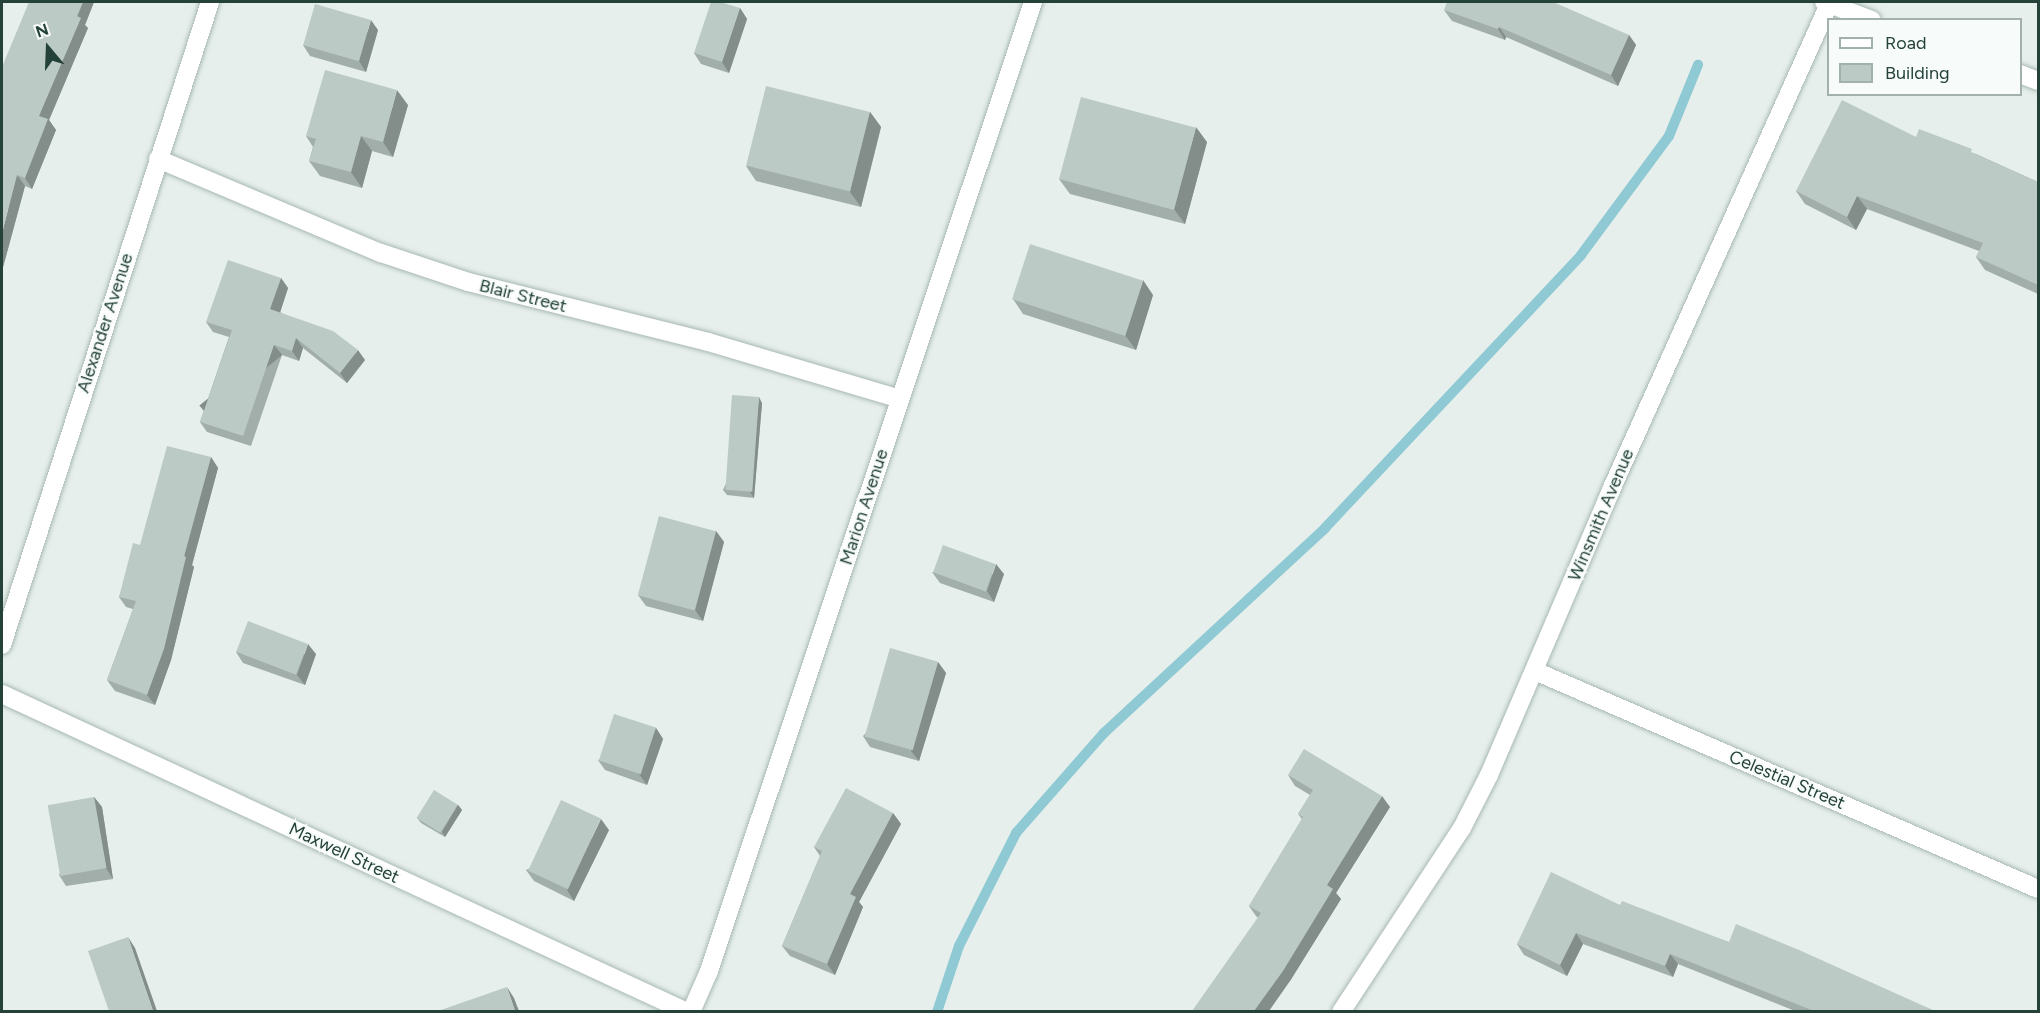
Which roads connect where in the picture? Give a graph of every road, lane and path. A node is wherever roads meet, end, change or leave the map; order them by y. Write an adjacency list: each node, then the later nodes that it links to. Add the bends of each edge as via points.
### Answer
1 (210, 2): 7 (street, Alexander Avenue)
2 (1033, 2): 8 (street, Marion Avenue)
3 (1827, 2): 4 (street); 10 (street, Winsmith Avenue)
4 (1867, 18)
5 (2022, 75): 6 (street)
6 (2038, 81)
7 (158, 159): 8 (street, Blair Street, via 381,253 468,282 708,342); 9 (street, Alexander Avenue)
8 (900, 399): 13 (street, Marion Avenue, via 709,971)
9 (2, 645)
10 (1535, 671): 12 (street, Celestial Street); 14 (street, Winsmith Avenue, via 1462,828)
11 (2, 694): 13 (street, Maxwell Street)
12 (2038, 889)
13 (689, 1011)
14 (1341, 1011)

